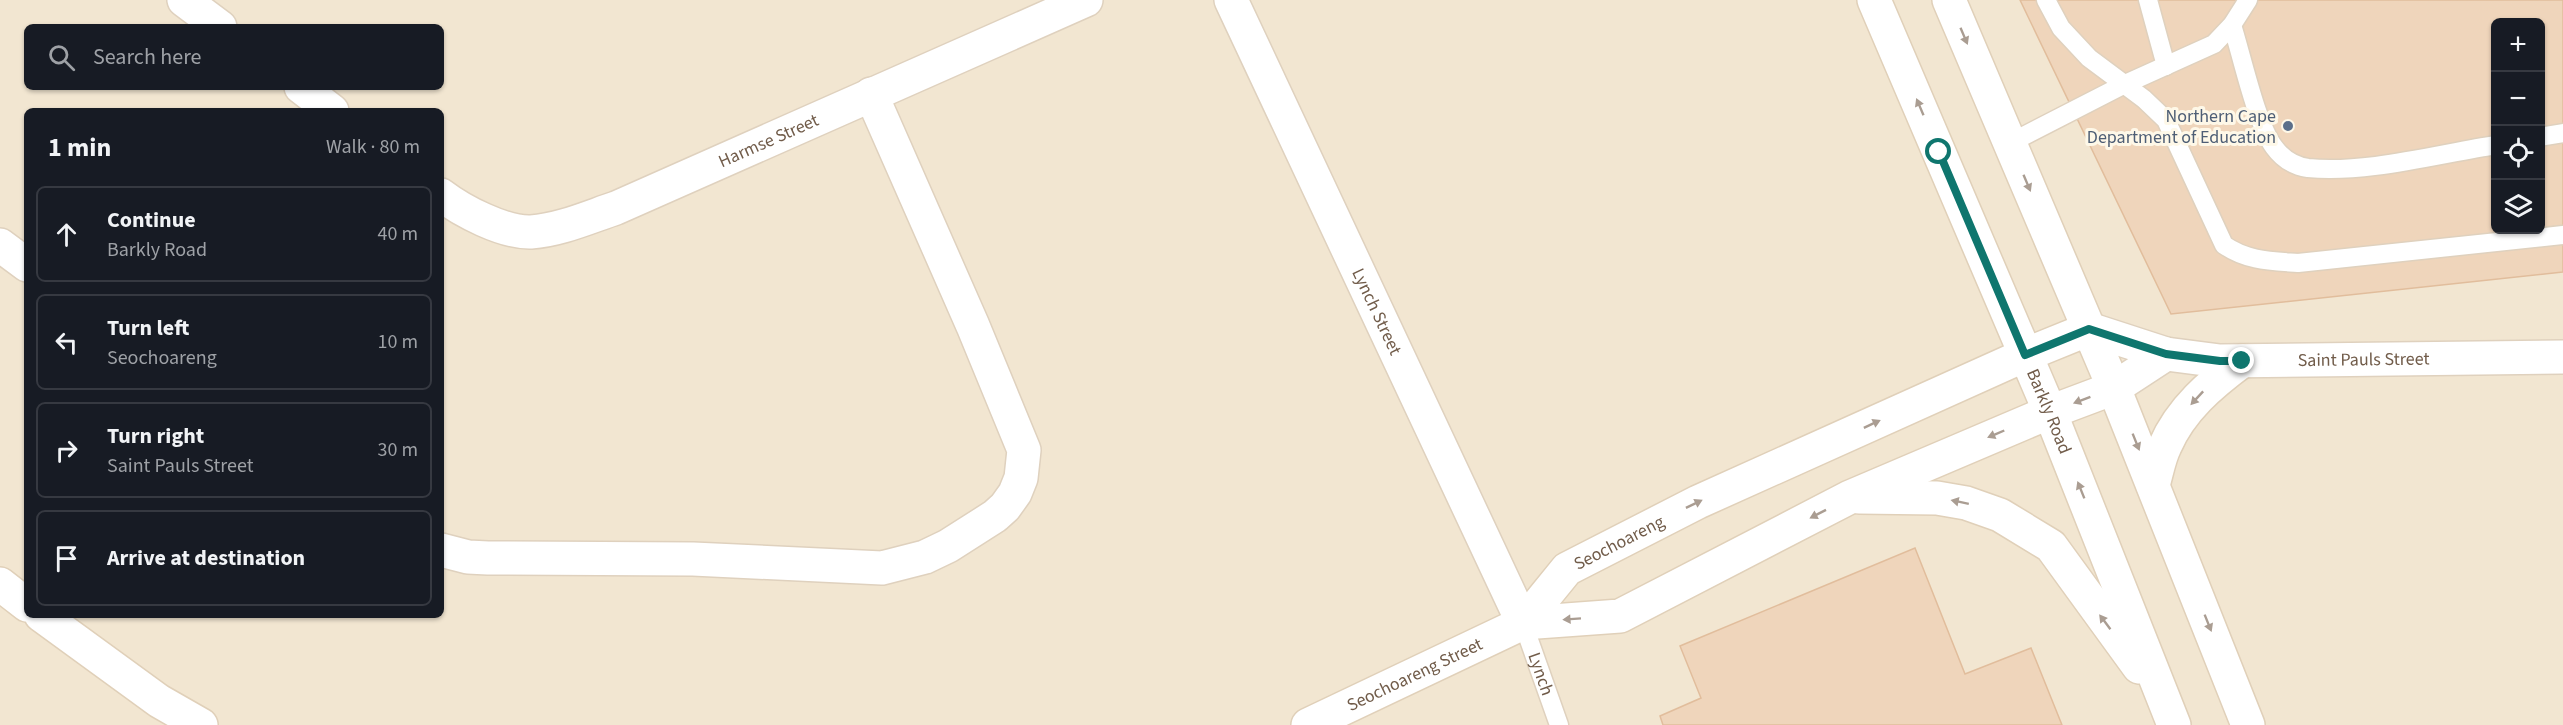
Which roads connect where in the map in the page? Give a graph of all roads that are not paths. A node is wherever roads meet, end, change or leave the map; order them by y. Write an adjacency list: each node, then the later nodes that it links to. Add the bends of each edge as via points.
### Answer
1 (184, 0): 9 (street)
2 (1086, 0): 14 (street, Harmse Street)
3 (1231, 0): 37 (street, Lynch Street)
4 (1874, 0): 26 (street, Barkly Road, one-way to 4)
5 (1948, 0): 18 (street, one-way to 18)
6 (2046, 0): 12 (lane, via 2061,28 2089,58)
7 (2148, 0): 11 (lane)
8 (2248, 0): 10 (lane)
9 (216, 24)
10 (2232, 25): 11 (lane, via 2214,44); 19 (lane, via 2264,129 2289,162 2307,168 2365,167)
11 (2166, 66): 12 (lane)
12 (2123, 85): 18 (lane); 21 (lane, via 2166,120 2224,245 2236,254 2260,261 2298,263)
13 (305, 90): 15 (street)
14 (871, 94): 20 (street, Harmse Street, via 616,208 560,227 529,232 494,224); 33 (street, via 1023,450 1021,478 1005,507 948,546 882,568 693,559 488,558)
15 (328, 108)
16 (2563, 134): 17 (lane)
17 (2545, 136)
18 (2010, 143): 24 (street, one-way to 24)
19 (2491, 146)
20 (444, 197)
21 (2563, 235)
22 (0, 245): 23 (street)
23 (24, 263)
24 (2089, 329): 25 (street, Saint Pauls Street); 26 (street, Seochoareng); 29 (street)
25 (2166, 354): 28 (street, Saint Pauls Street); 29 (street)
26 (2025, 355): 30 (street, Barkly Road); 37 (street, Seochoareng, one-way to 26, via 1567,569 1698,502)
27 (2563, 357): 28 (street, Saint Pauls Street)
28 (2242, 361): 31 (street, one-way to 31, via 2209,386 2185,412 2165,446)
29 (2114, 388): 30 (street, one-way to 30); 31 (street, one-way to 31)
30 (2050, 412): 32 (street, one-way to 32); 38 (street, Barkly Road, one-way to 30)
31 (2153, 485): 39 (street, one-way to 39)
32 (1850, 497): 37 (street, one-way to 37, via 1620,616); 38 (street, one-way to 32, via 2051,546 2000,515 1966,503 1936,498)
33 (444, 551)
34 (0, 584): 35 (street)
35 (24, 603)
36 (45, 618): 40 (street, via 159,700)
37 (1523, 623): 41 (street, Seochoareng Street); 42 (lane, Lynch)
38 (2170, 714)
39 (2242, 723)
40 (201, 725)
41 (1308, 725)
42 (1559, 725)

